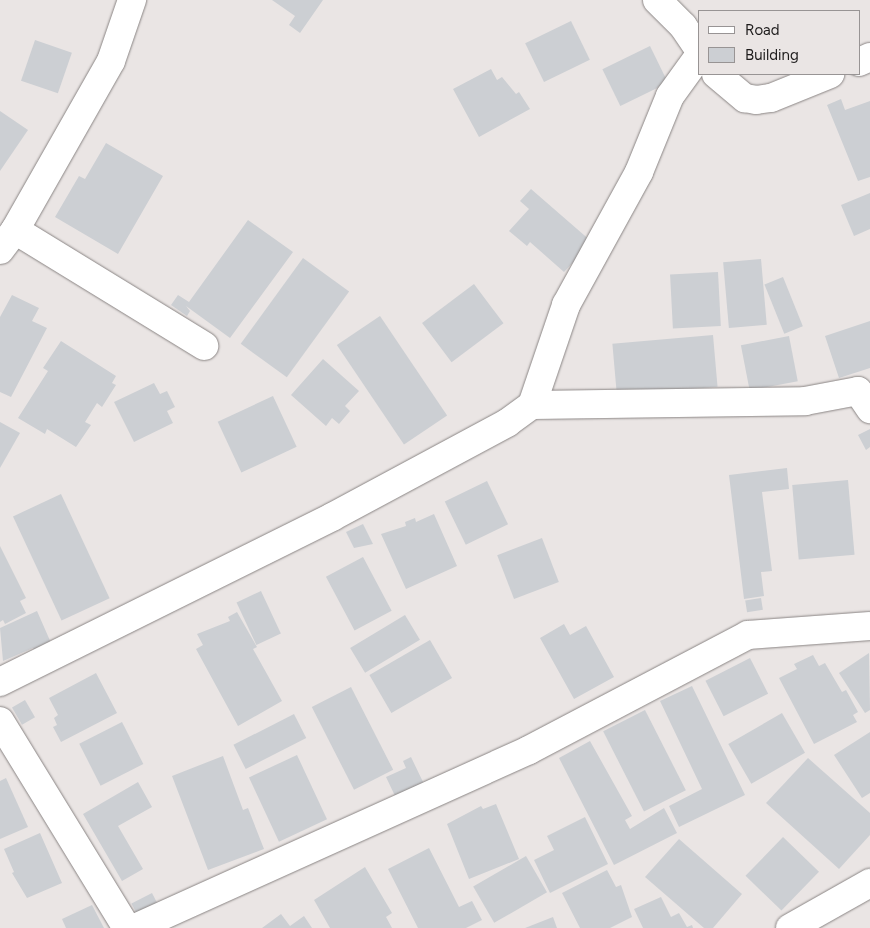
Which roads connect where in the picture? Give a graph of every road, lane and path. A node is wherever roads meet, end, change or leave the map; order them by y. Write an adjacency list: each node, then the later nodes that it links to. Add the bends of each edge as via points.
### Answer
1 (132, 0): 7 (street, via 111,61)
2 (657, 0): 3 (street, via 683,26)
3 (698, 48)
4 (698, 57): 9 (street, via 670,96 639,172 566,305)
5 (717, 75): 6 (street, via 745,98 756,100 771,98)
6 (828, 75)
7 (8, 240): 8 (street)
8 (204, 346)
9 (532, 405): 10 (street, via 805,401 858,391); 12 (street, via 507,423 332,517)
10 (870, 409)
11 (870, 626): 16 (street, via 748,635 529,750)
12 (0, 682)
13 (0, 721): 15 (street)
14 (870, 883): 17 (street)
15 (127, 928)
16 (135, 928)
17 (790, 928)

